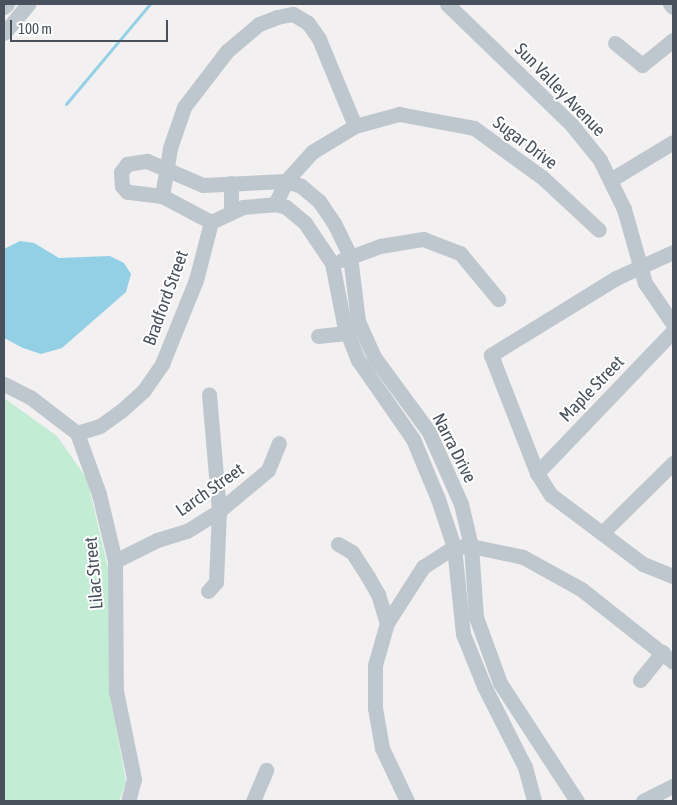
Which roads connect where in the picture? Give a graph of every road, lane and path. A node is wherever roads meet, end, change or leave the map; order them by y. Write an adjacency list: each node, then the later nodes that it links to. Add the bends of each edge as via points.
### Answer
1 (7, 4): 5 (street)
2 (28, 4): 7 (street)
3 (670, 4): 6 (street)
4 (451, 5): 13 (street, Sun Valley Avenue, via 570,124)
5 (4, 7)
6 (673, 8)
7 (4, 33)
8 (673, 40): 9 (street, via 642,65)
9 (615, 42)
10 (355, 126): 12 (street, via 312,28 293,14 278,17 260,24 227,51 201,82 184,107); 14 (street, Sugar Drive, via 312,152); 22 (street, Sugar Drive, via 399,114 474,128 542,178)
11 (673, 142): 13 (street)
12 (166, 167): 16 (street, via 183,179); 17 (street); 17 (street, via 134,161 127,164 120,178 127,192)
13 (612, 179): 26 (street, Sun Valley Avenue)
14 (286, 181): 15 (street, Narra Drive); 18 (street, Sugar Drive); 24 (street, Narra Drive, via 301,186 319,201)
15 (231, 183): 16 (street, Narra Drive); 20 (street)
16 (203, 185): 19 (street)
17 (162, 196): 19 (street)
18 (275, 204): 20 (street); 25 (street, Narra Drive, via 286,207 305,223)
19 (196, 211): 21 (street)
20 (231, 211): 21 (street)
21 (212, 222): 34 (street, Bradford Street, via 196,280 162,364 144,390 121,411 100,426)
22 (599, 230)
23 (673, 252): 26 (street)
24 (350, 256): 25 (street); 27 (street, via 402,240 423,239 444,244 473,266); 41 (street, Narra Drive, via 358,321 374,357 429,432 461,504)
25 (332, 263): 30 (street, Narra Drive)
26 (640, 269): 28 (street, Sun Valley Avenue, via 655,300); 37 (street, via 616,278 492,354)
27 (498, 299)
28 (673, 324)
29 (673, 331): 37 (street, Maple Street)
30 (348, 333): 31 (street); 42 (street, Narra Drive, via 358,360 413,439)
31 (318, 336)
32 (4, 384): 34 (street, via 30,396)
33 (209, 394): 38 (street)
34 (77, 433): 43 (street, Lilac Street, via 99,494)
35 (279, 443): 38 (street, Larch Street, via 268,470)
36 (673, 463): 39 (street)
37 (537, 473): 39 (street, via 551,495)
38 (219, 512): 43 (street, Larch Street, via 188,531 157,540); 45 (street, via 216,582)
39 (602, 533): 44 (street, via 643,564)
40 (338, 544): 46 (street, via 352,552 368,576 378,594)
41 (471, 546): 42 (street); 47 (street, via 523,557 581,589); 55 (street, Narra Drive, via 476,618 500,683)
42 (454, 547): 46 (street, via 423,567); 54 (street, Narra Drive, via 463,634 484,686 525,767)
43 (115, 560): 51 (street, Lilac Street, via 116,691 134,779)
44 (673, 576)
45 (208, 591)
46 (387, 623): 53 (street, via 375,665 375,708 382,748)
47 (668, 657): 48 (street)
48 (640, 680)
49 (266, 770): 52 (street)
50 (673, 786): 56 (street)
51 (128, 801)
52 (253, 801)
53 (407, 801)
54 (534, 801)
55 (577, 801)
56 (643, 801)

